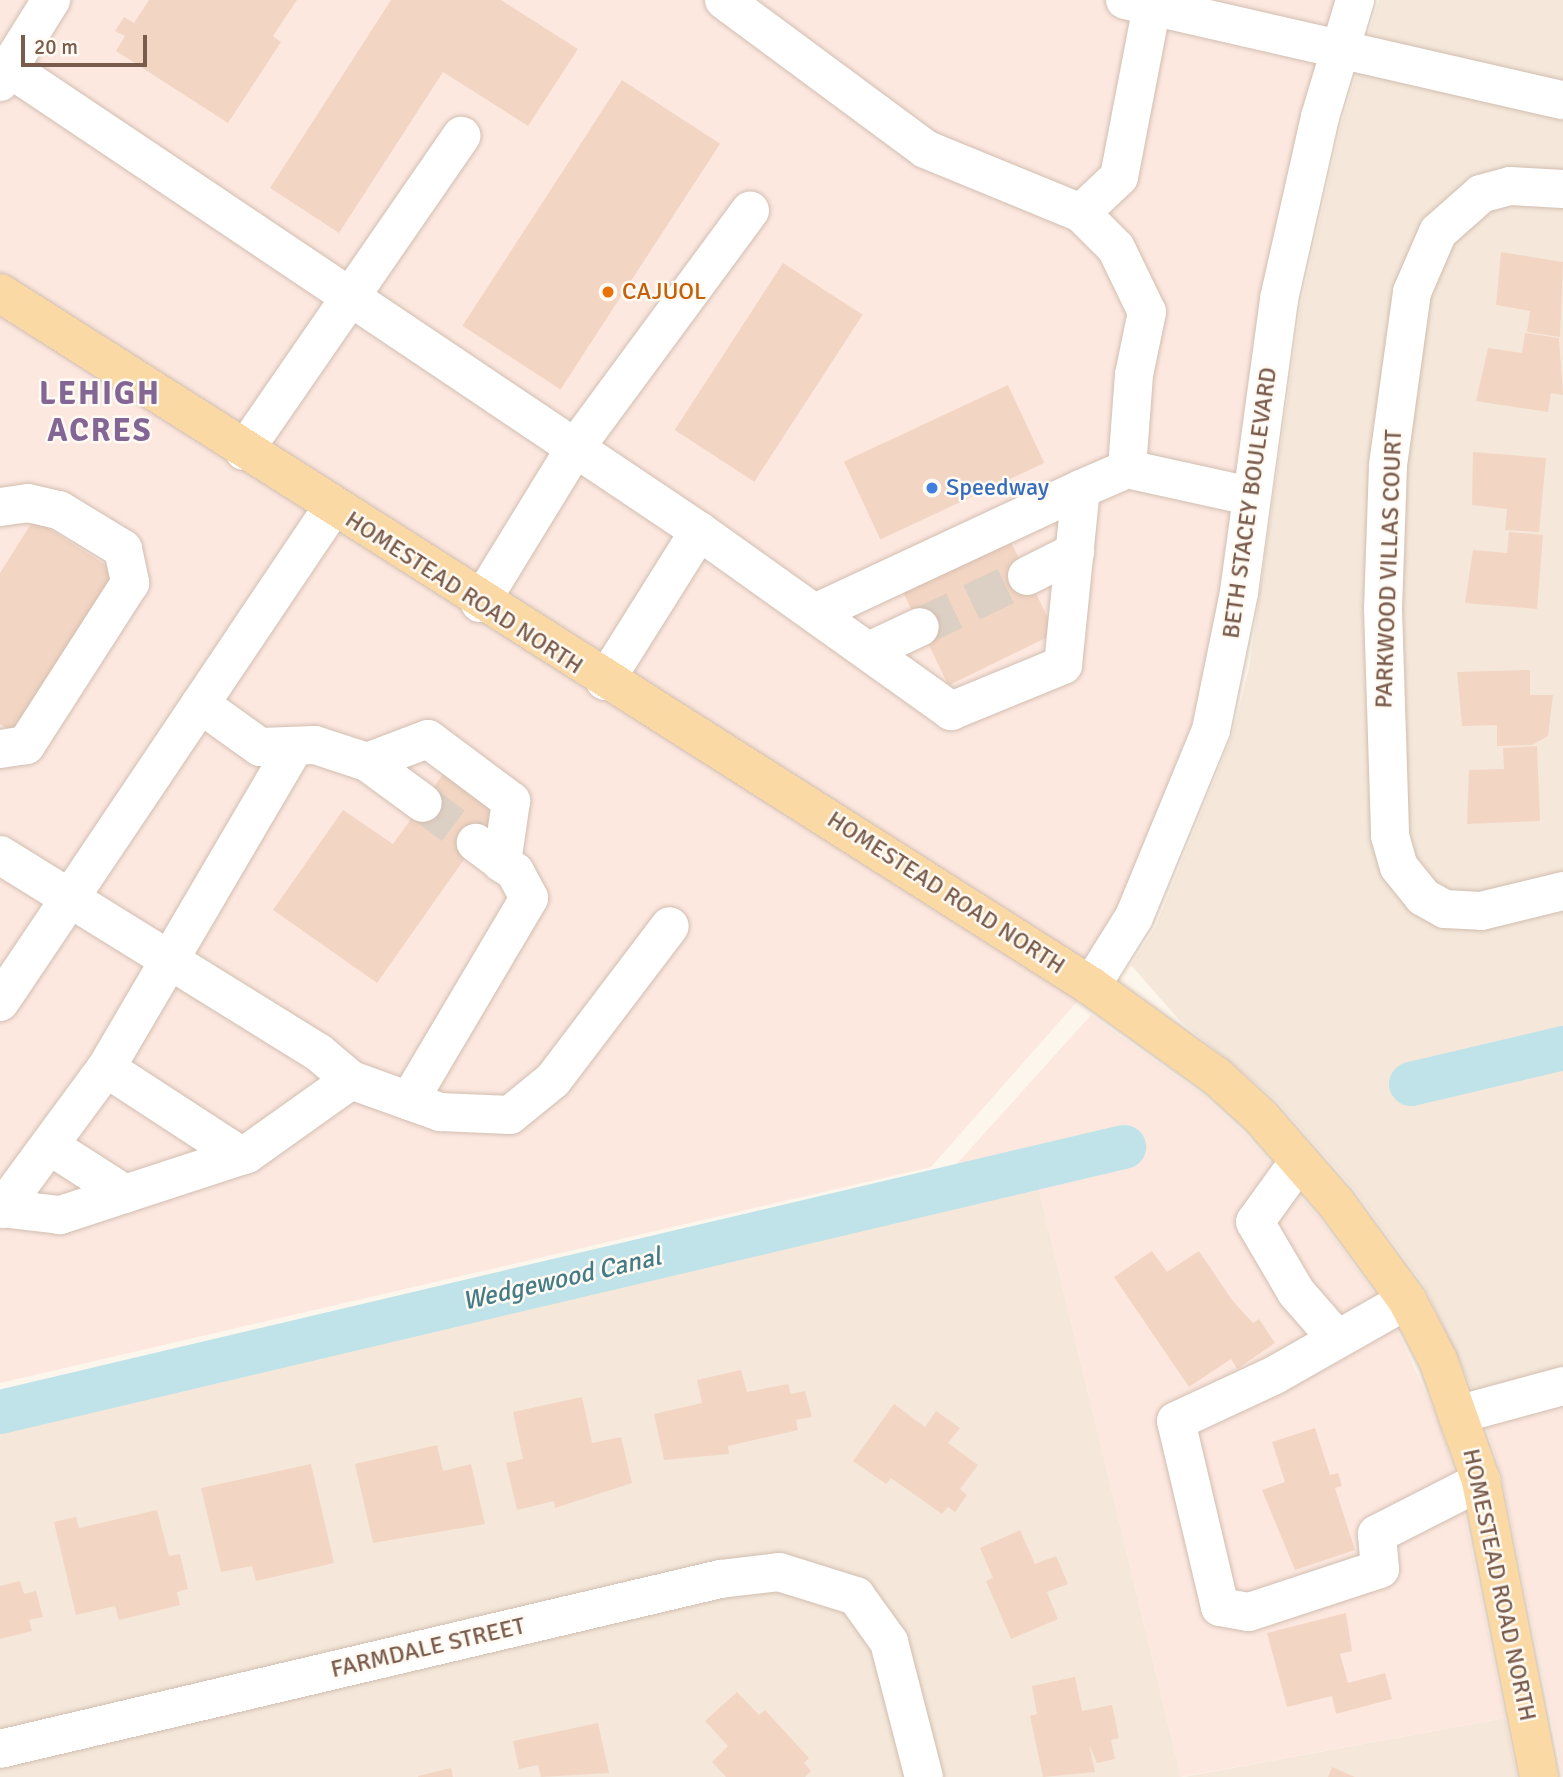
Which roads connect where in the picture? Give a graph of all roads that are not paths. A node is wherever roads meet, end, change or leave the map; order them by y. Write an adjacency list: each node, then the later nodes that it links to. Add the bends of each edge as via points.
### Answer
1 (51, 0): 6 (street)
2 (724, 0): 11 (street, via 925,149)
3 (1355, 0): 5 (street, BETH STACEY BOULEVARD)
4 (1143, 2): 5 (street); 11 (street, via 1119,177)
5 (1342, 51): 7 (street); 18 (street, BETH STACEY BOULEVARD, via 1320,117 1279,299)
6 (6, 63): 13 (street)
7 (1563, 100)
8 (461, 136): 13 (street)
9 (1563, 189): 35 (street, PARKWOOD VILLAS COURT, via 1510,186 1481,194 1438,232 1412,292 1388,466 1383,609 1388,808 1399,867 1423,897 1445,909 1481,911)
10 (750, 211): 14 (street)
11 (1081, 213): 16 (street, via 1116,247 1147,312 1133,375)
12 (0, 293): 15 (main road, HOMESTEAD ROAD NORTH)
13 (350, 297): 14 (street); 15 (street)
14 (575, 448): 21 (street); 24 (street)
15 (244, 452): 20 (main road, HOMESTEAD ROAD NORTH)
16 (1127, 468): 17 (street); 18 (street)
17 (1081, 489): 22 (street); 25 (street)
18 (1250, 496): 39 (street, BETH STACEY BOULEVARD, via 1227,661 1211,730 1134,917)
19 (0, 507): 31 (street, via 28,503 59,510 122,549 130,583 26,745)
20 (332, 508): 24 (main road, HOMESTEAD ROAD NORTH); 29 (street)
21 (699, 531): 25 (street); 28 (street)
22 (1074, 552): 23 (street); 27 (street, via 1063,665 951,712)
23 (1027, 576)
24 (480, 603): 28 (main road, HOMESTEAD ROAD NORTH)
25 (815, 613): 27 (street)
26 (920, 627): 27 (street)
27 (869, 651)
28 (605, 681): 39 (main road, HOMESTEAD ROAD NORTH)
29 (200, 704): 30 (street, via 260,747); 36 (street)
30 (294, 747): 32 (street, via 315,745); 38 (street)
31 (0, 749)
32 (367, 762): 33 (street); 43 (street, via 428,739 510,801 489,853 529,898)
33 (423, 803)
34 (0, 855): 36 (street)
35 (1563, 891)
36 (68, 901): 38 (street); 40 (street)
37 (670, 926): 43 (street, via 553,1080 510,1115 440,1112)
38 (169, 960): 41 (street); 42 (street, via 318,1052)
39 (1091, 986): 46 (main road, HOMESTEAD ROAD NORTH, via 1216,1076)
40 (0, 1002)
41 (106, 1068): 44 (street); 45 (street)
42 (351, 1080): 43 (street); 45 (street)
43 (409, 1101)
44 (50, 1146): 47 (street); 48 (street)
45 (241, 1156): 47 (street)
46 (1299, 1160): 49 (main road, HOMESTEAD ROAD NORTH); 50 (street, via 1255,1222 1296,1292)
47 (125, 1194): 48 (street, via 60,1215)
48 (1, 1209)
49 (1408, 1300): 50 (street); 52 (main road, HOMESTEAD ROAD NORTH)
50 (1337, 1339): 53 (street, via 1176,1421 1220,1607 1250,1612 1380,1569 1377,1534)
51 (1563, 1386): 52 (street)
52 (1460, 1414): 53 (main road, HOMESTEAD ROAD NORTH)
53 (1480, 1481): 56 (main road, HOMESTEAD ROAD NORTH)
54 (0, 1749): 55 (street, FARMDALE STREET, via 720,1579 779,1572 856,1596 889,1642)
55 (924, 1777)
56 (1539, 1777)

